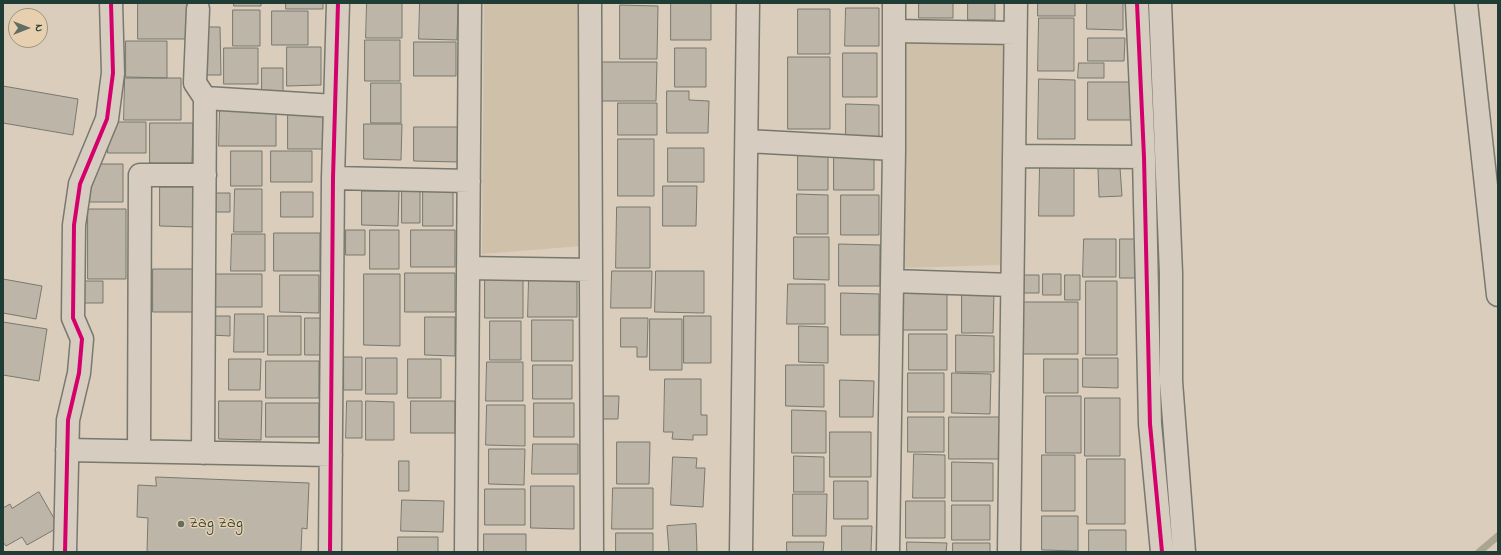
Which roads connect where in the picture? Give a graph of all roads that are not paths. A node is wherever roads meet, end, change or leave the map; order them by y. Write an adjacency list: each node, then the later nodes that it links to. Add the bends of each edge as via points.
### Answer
1 (111, 3): 28 (street, via 113,73 108,119 80,184 74,225 74,318 82,339 79,373 68,420)
2 (338, 3): 15 (street)
3 (470, 3): 22 (street)
4 (590, 3): 24 (street)
5 (748, 3): 16 (street)
6 (894, 3): 12 (street)
7 (1016, 3): 13 (street)
8 (1137, 3): 19 (street)
9 (1160, 3): 40 (street, via 1171,273 1171,381)
10 (1466, 3): 27 (street)
11 (198, 8): 14 (street, via 195,83)
12 (894, 31): 13 (street); 17 (street)
13 (1015, 33): 18 (street)
14 (205, 98): 15 (street); 20 (street)
15 (335, 106): 21 (street)
16 (747, 141): 17 (street); 36 (street)
17 (894, 149): 25 (street)
18 (1014, 156): 19 (street); 26 (street)
19 (1144, 157): 39 (street, via 1150,424)
20 (205, 175): 29 (street, via 140,175); 30 (street)
21 (333, 178): 22 (street); 31 (street)
22 (469, 181): 23 (street)
23 (468, 268): 24 (street); 34 (street)
24 (591, 270): 35 (street)
25 (892, 282): 26 (street); 37 (street)
26 (1012, 286): 38 (street)
27 (1498, 295)
28 (67, 450): 29 (street); 32 (street)
29 (139, 451): 30 (street)
30 (203, 453): 31 (street)
31 (331, 455): 33 (street)
32 (65, 552)
33 (330, 552)
34 (466, 552)
35 (592, 552)
36 (741, 552)
37 (888, 552)
38 (1009, 552)
39 (1162, 552)
40 (1184, 552)

